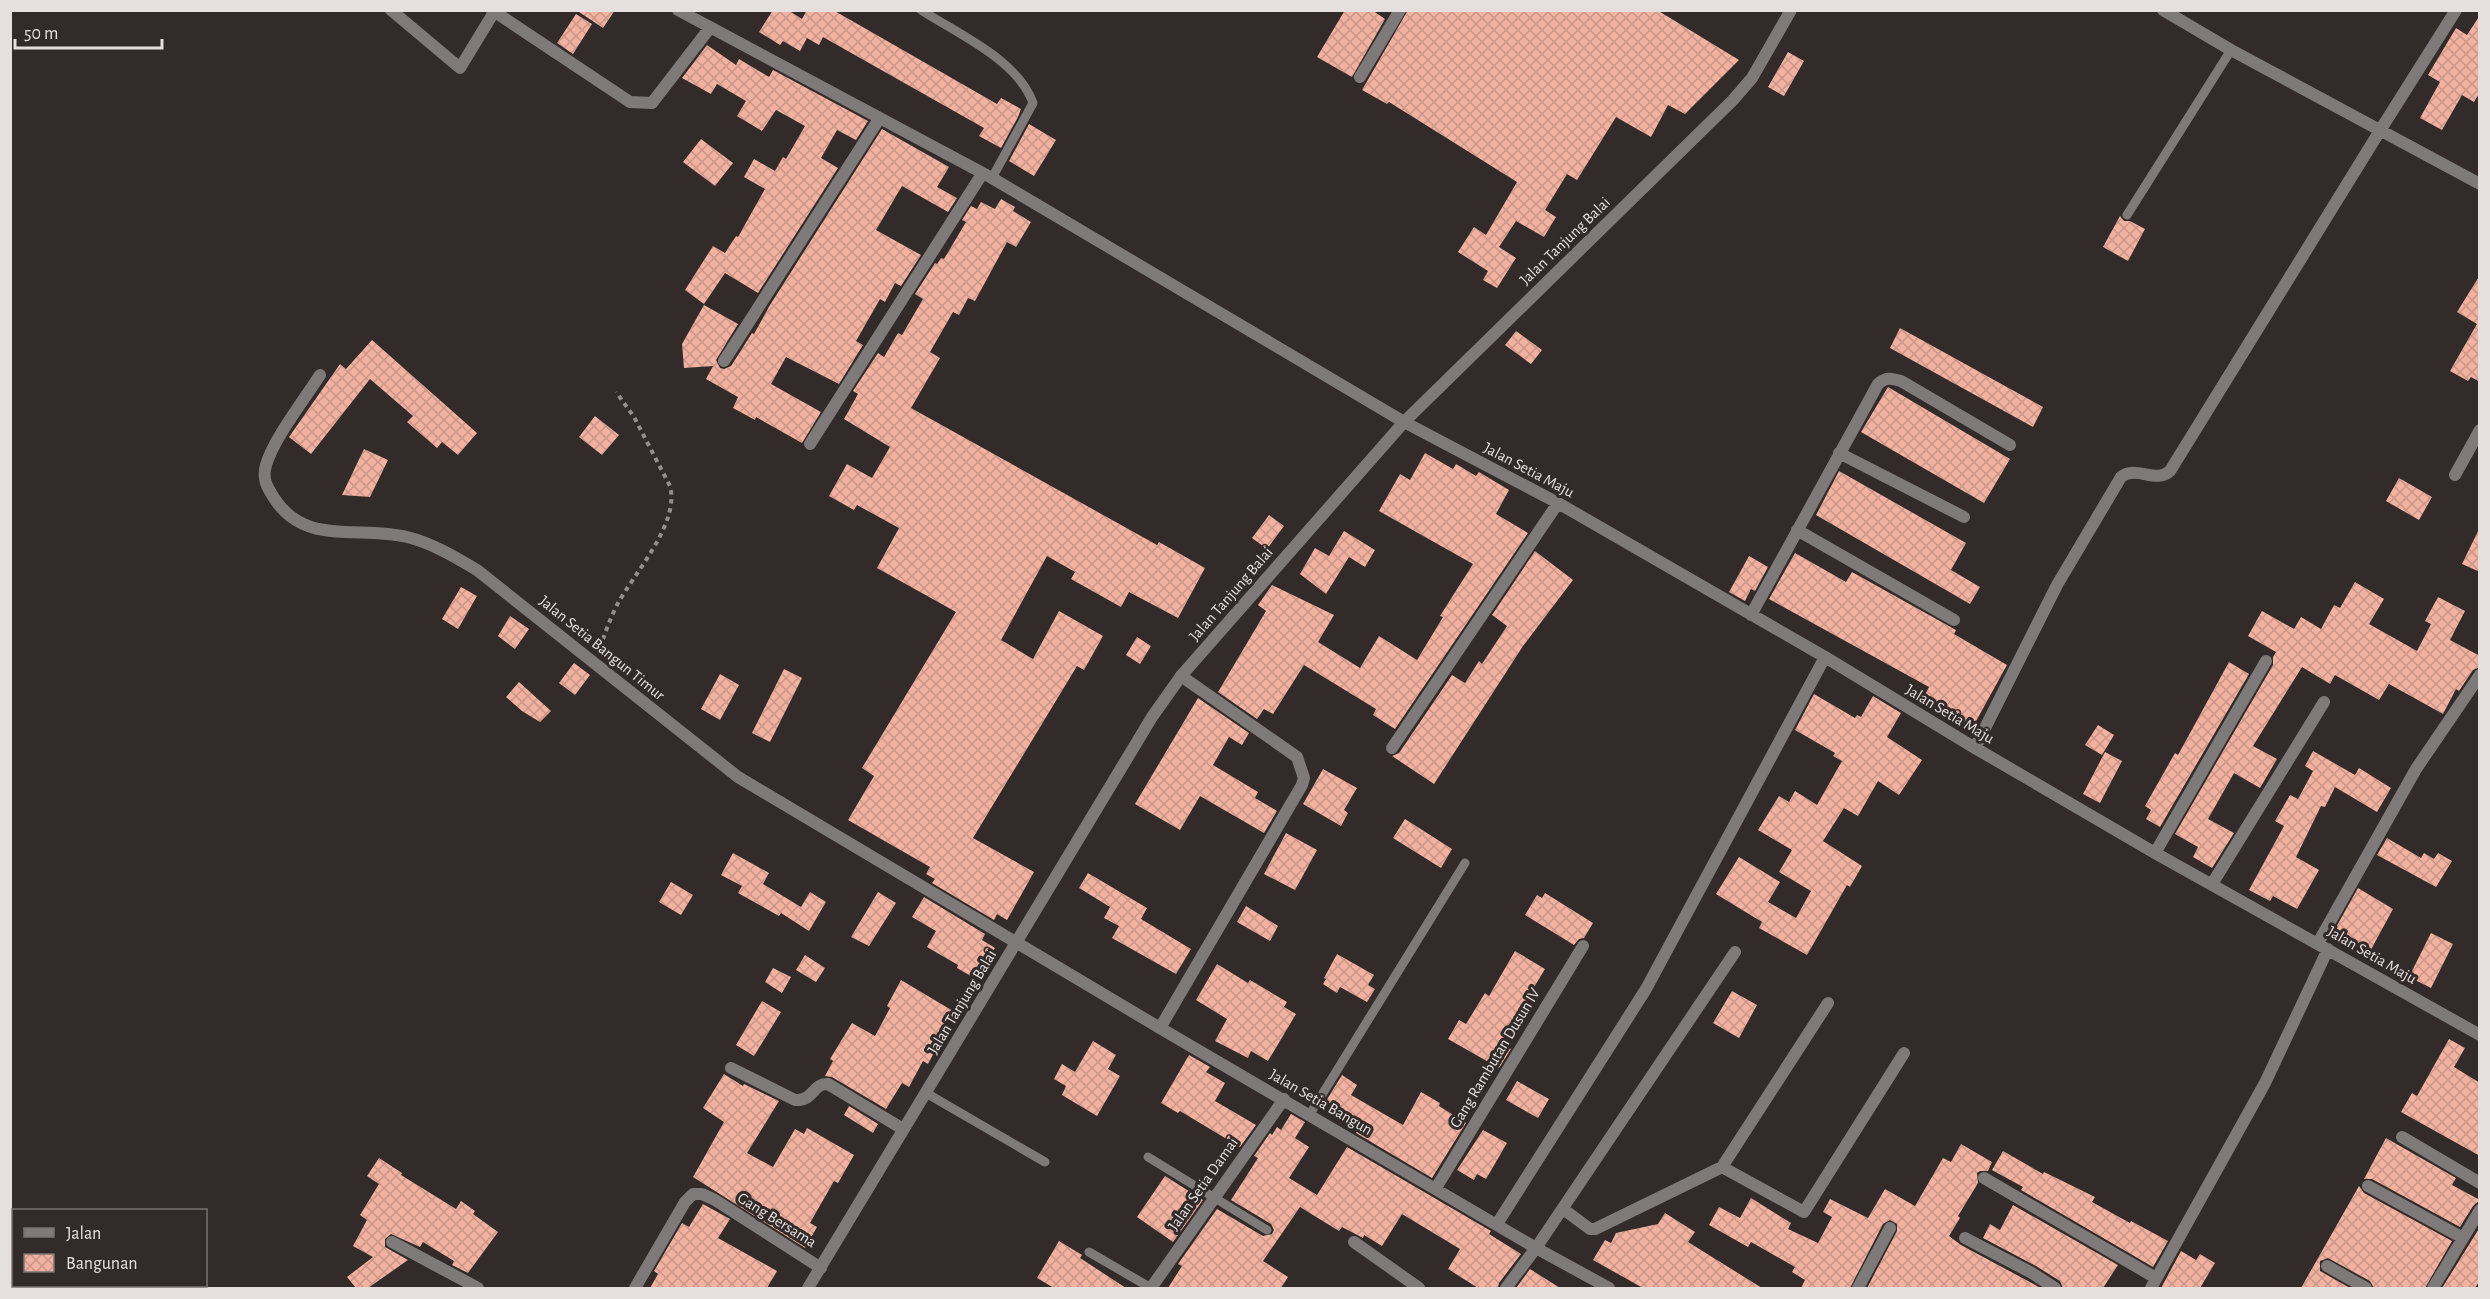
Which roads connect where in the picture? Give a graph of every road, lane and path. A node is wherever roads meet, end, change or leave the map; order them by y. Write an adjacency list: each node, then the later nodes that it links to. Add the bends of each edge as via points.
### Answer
1 (391, 10): 7 (street, via 460,68)
2 (678, 10): 9 (street, Jalan Setia Maju)
3 (921, 10): 14 (lane, via 999,59 1016,73 1031,97 1033,103)
4 (1791, 10): 20 (street, Jalan Tanjung Balai, via 1752,78 1733,100)
5 (2163, 10): 10 (street)
6 (2456, 10): 13 (street)
7 (493, 11): 9 (street, via 630,102 652,104)
8 (1394, 12): 11 (street)
9 (709, 29): 12 (street, Jalan Setia Maju)
10 (2231, 50): 13 (street); 16 (lane)
11 (1360, 76)
12 (879, 119): 14 (street, Jalan Setia Maju); 17 (street)
13 (2381, 129): 15 (street); 38 (street, via 2170,471 2161,476 2131,472 2121,477 2057,585)
14 (987, 176): 20 (street, Jalan Setia Maju); 22 (street)
15 (2480, 184)
16 (2127, 215)
17 (724, 361)
18 (320, 375): 33 (street, Jalan Setia Bangun Timur, via 266,465 264,482 289,518 302,525 344,533 378,532 408,537 445,552 477,570)
19 (616, 392): 33 (path, via 634,417 673,499 657,543 618,604)
20 (1404, 422): 26 (street, Jalan Setia Maju); 35 (street, Jalan Tanjung Balai)
21 (2480, 430): 25 (street)
22 (810, 444)
23 (2010, 446): 24 (street, via 1890,378 1878,384)
24 (1839, 453): 27 (street); 28 (street)
25 (2455, 475)
26 (1558, 503): 29 (street, Jalan Setia Maju); 37 (street)
27 (1964, 518)
28 (1797, 530): 29 (street); 30 (street)
29 (1751, 615): 31 (street, Jalan Setia Maju)
30 (1954, 620)
31 (1825, 657): 38 (street, Jalan Setia Maju); 66 (street, via 1646,989)
32 (2266, 661): 39 (street)
33 (595, 663): 42 (street, Jalan Setia Bangun Timur, via 738,777)
34 (2480, 675): 44 (street, via 2416,769)
35 (1181, 676): 42 (street, Jalan Tanjung Balai, via 1152,717); 47 (street, via 1297,758 1304,777)
36 (2324, 702): 41 (street)
37 (1392, 748)
38 (1975, 748): 39 (street, Jalan Setia Maju)
39 (2155, 853): 41 (street, Jalan Setia Maju)
40 (1465, 864): 53 (lane)
41 (2212, 884): 44 (street, Jalan Setia Maju)
42 (1017, 943): 47 (street, Jalan Setia Bangun); 51 (street, Jalan Tanjung Balai)
43 (1583, 946): 62 (street, Gang Rambutan Dusun IV)
44 (2323, 946): 48 (street, Jalan Setia Maju); 77 (street, via 2265,1083)
45 (1735, 952): 64 (street)
46 (1828, 1003): 58 (street)
47 (1160, 1028): 52 (street, Jalan Setia Bangun)
48 (2480, 1035)
49 (1904, 1053): 58 (street, via 1804,1212)
50 (731, 1068): 54 (street, via 795,1100 804,1100 818,1086 828,1084)
51 (926, 1093): 54 (street, Jalan Tanjung Balai); 57 (lane)
52 (1284, 1099): 53 (street, Jalan Setia Bangun); 63 (street, Jalan Setia Damai)
53 (1310, 1114): 62 (street, Jalan Setia Bangun)
54 (903, 1129): 76 (street, Jalan Tanjung Balai)
55 (2402, 1137): 60 (street)
56 (1148, 1157): 63 (lane)
57 (1045, 1162)
58 (1722, 1167): 64 (street, via 1595,1229)
59 (1984, 1178): 77 (street)
60 (2480, 1182)
61 (2368, 1186): 70 (street)
62 (1436, 1188): 66 (street, Jalan Setia Bangun)
63 (1213, 1198): 68 (lane); 81 (street, Jalan Setia Damai)
64 (1563, 1209): 73 (street)
65 (2480, 1210): 70 (street)
66 (1497, 1224): 73 (street, Jalan Setia Bangun)
67 (1890, 1227): 85 (street)
68 (1267, 1230)
69 (1965, 1238): 86 (street)
70 (2463, 1238): 88 (street)
71 (392, 1242): 78 (street)
72 (1354, 1242): 82 (street)
73 (1536, 1248): 83 (street); 84 (street, Jalan Setia Bangun)
74 (1089, 1252): 81 (lane)
75 (2327, 1266): 87 (street)
76 (821, 1268): 79 (street, Gang Bersama, via 715,1200 693,1194); 80 (street, Jalan Tanjung Balai)
77 (2153, 1283)
78 (478, 1288)
79 (635, 1288)
80 (808, 1288)
81 (1151, 1288)
82 (1419, 1288)
83 (1506, 1288)
84 (1609, 1288)
85 (1858, 1288)
86 (2055, 1288)
87 (2366, 1288)
88 (2433, 1288)

